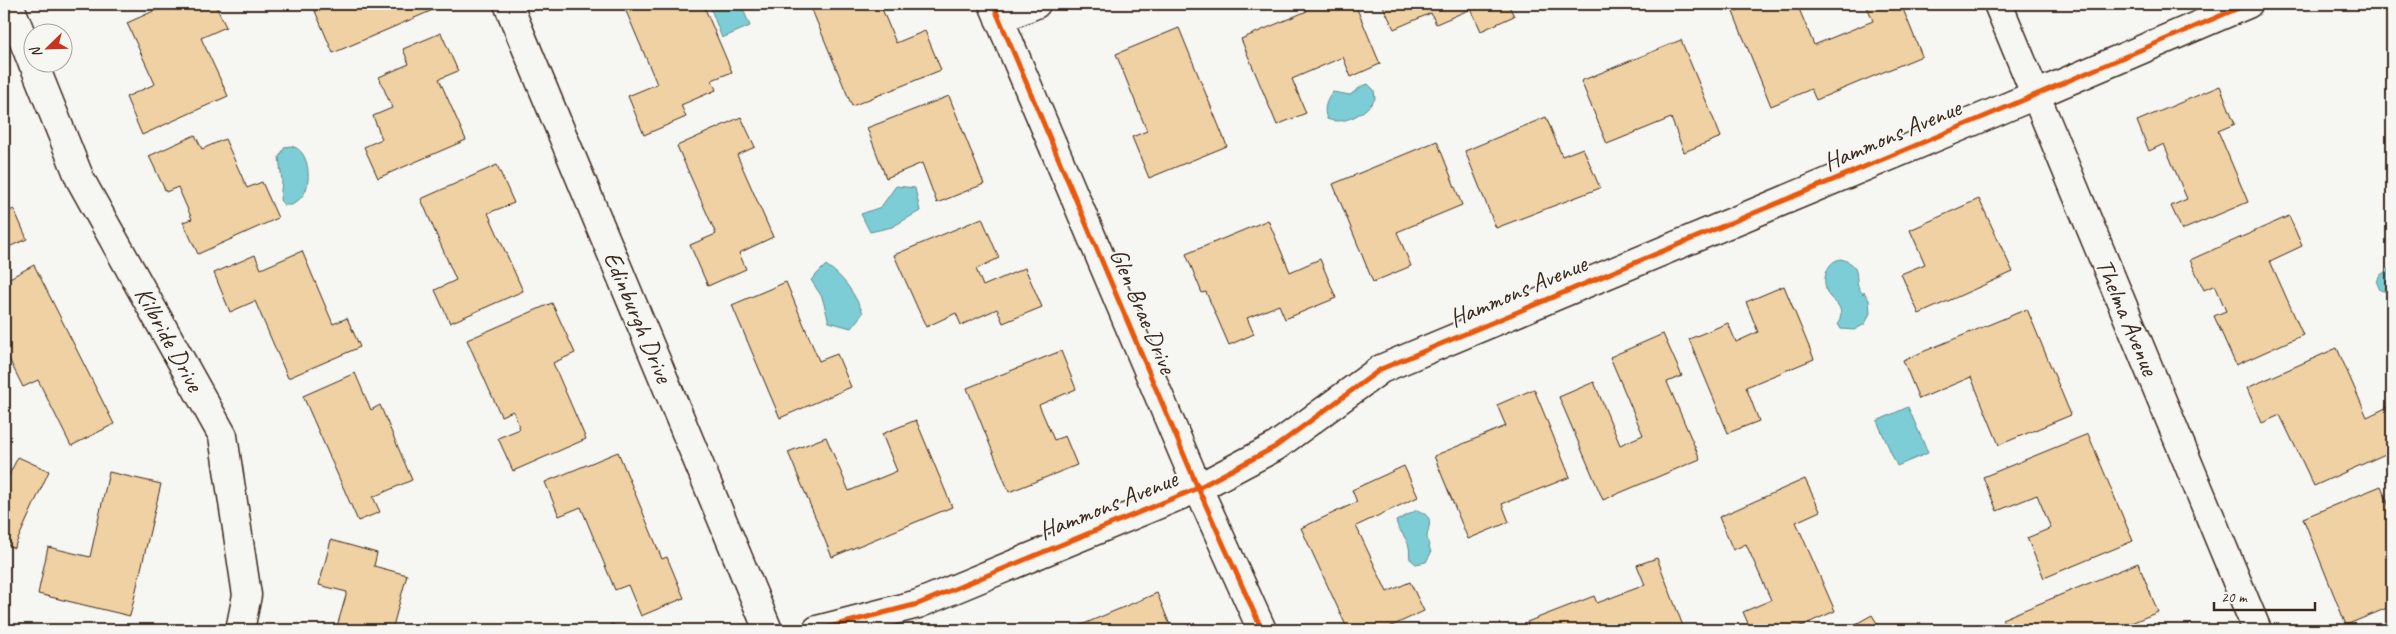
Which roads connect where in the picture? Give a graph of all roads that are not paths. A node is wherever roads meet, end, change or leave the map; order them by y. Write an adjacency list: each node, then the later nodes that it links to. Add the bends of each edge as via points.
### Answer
1 (9, 4): 7 (street, Kilbride Drive)
2 (508, 4): 12 (street, Edinburgh Drive)
3 (1036, 4): 6 (street)
4 (1998, 4): 9 (street, Thelma Avenue)
5 (2248, 4): 9 (street, Hammons Avenue)
6 (996, 12): 10 (street, Glen Brae Drive)
7 (22, 35)
8 (37, 72): 11 (street, Kilbride Drive, via 80,179 223,436 247,595)
9 (2036, 94): 10 (street, Hammons Avenue, via 1381,369 1276,447); 15 (street, Thelma Avenue)
10 (1198, 488): 13 (street, Hammons Avenue, via 918,604); 14 (street, Glen Brae Drive)
11 (240, 630)
12 (768, 630)
13 (816, 630)
14 (1262, 630)
15 (2257, 630)

